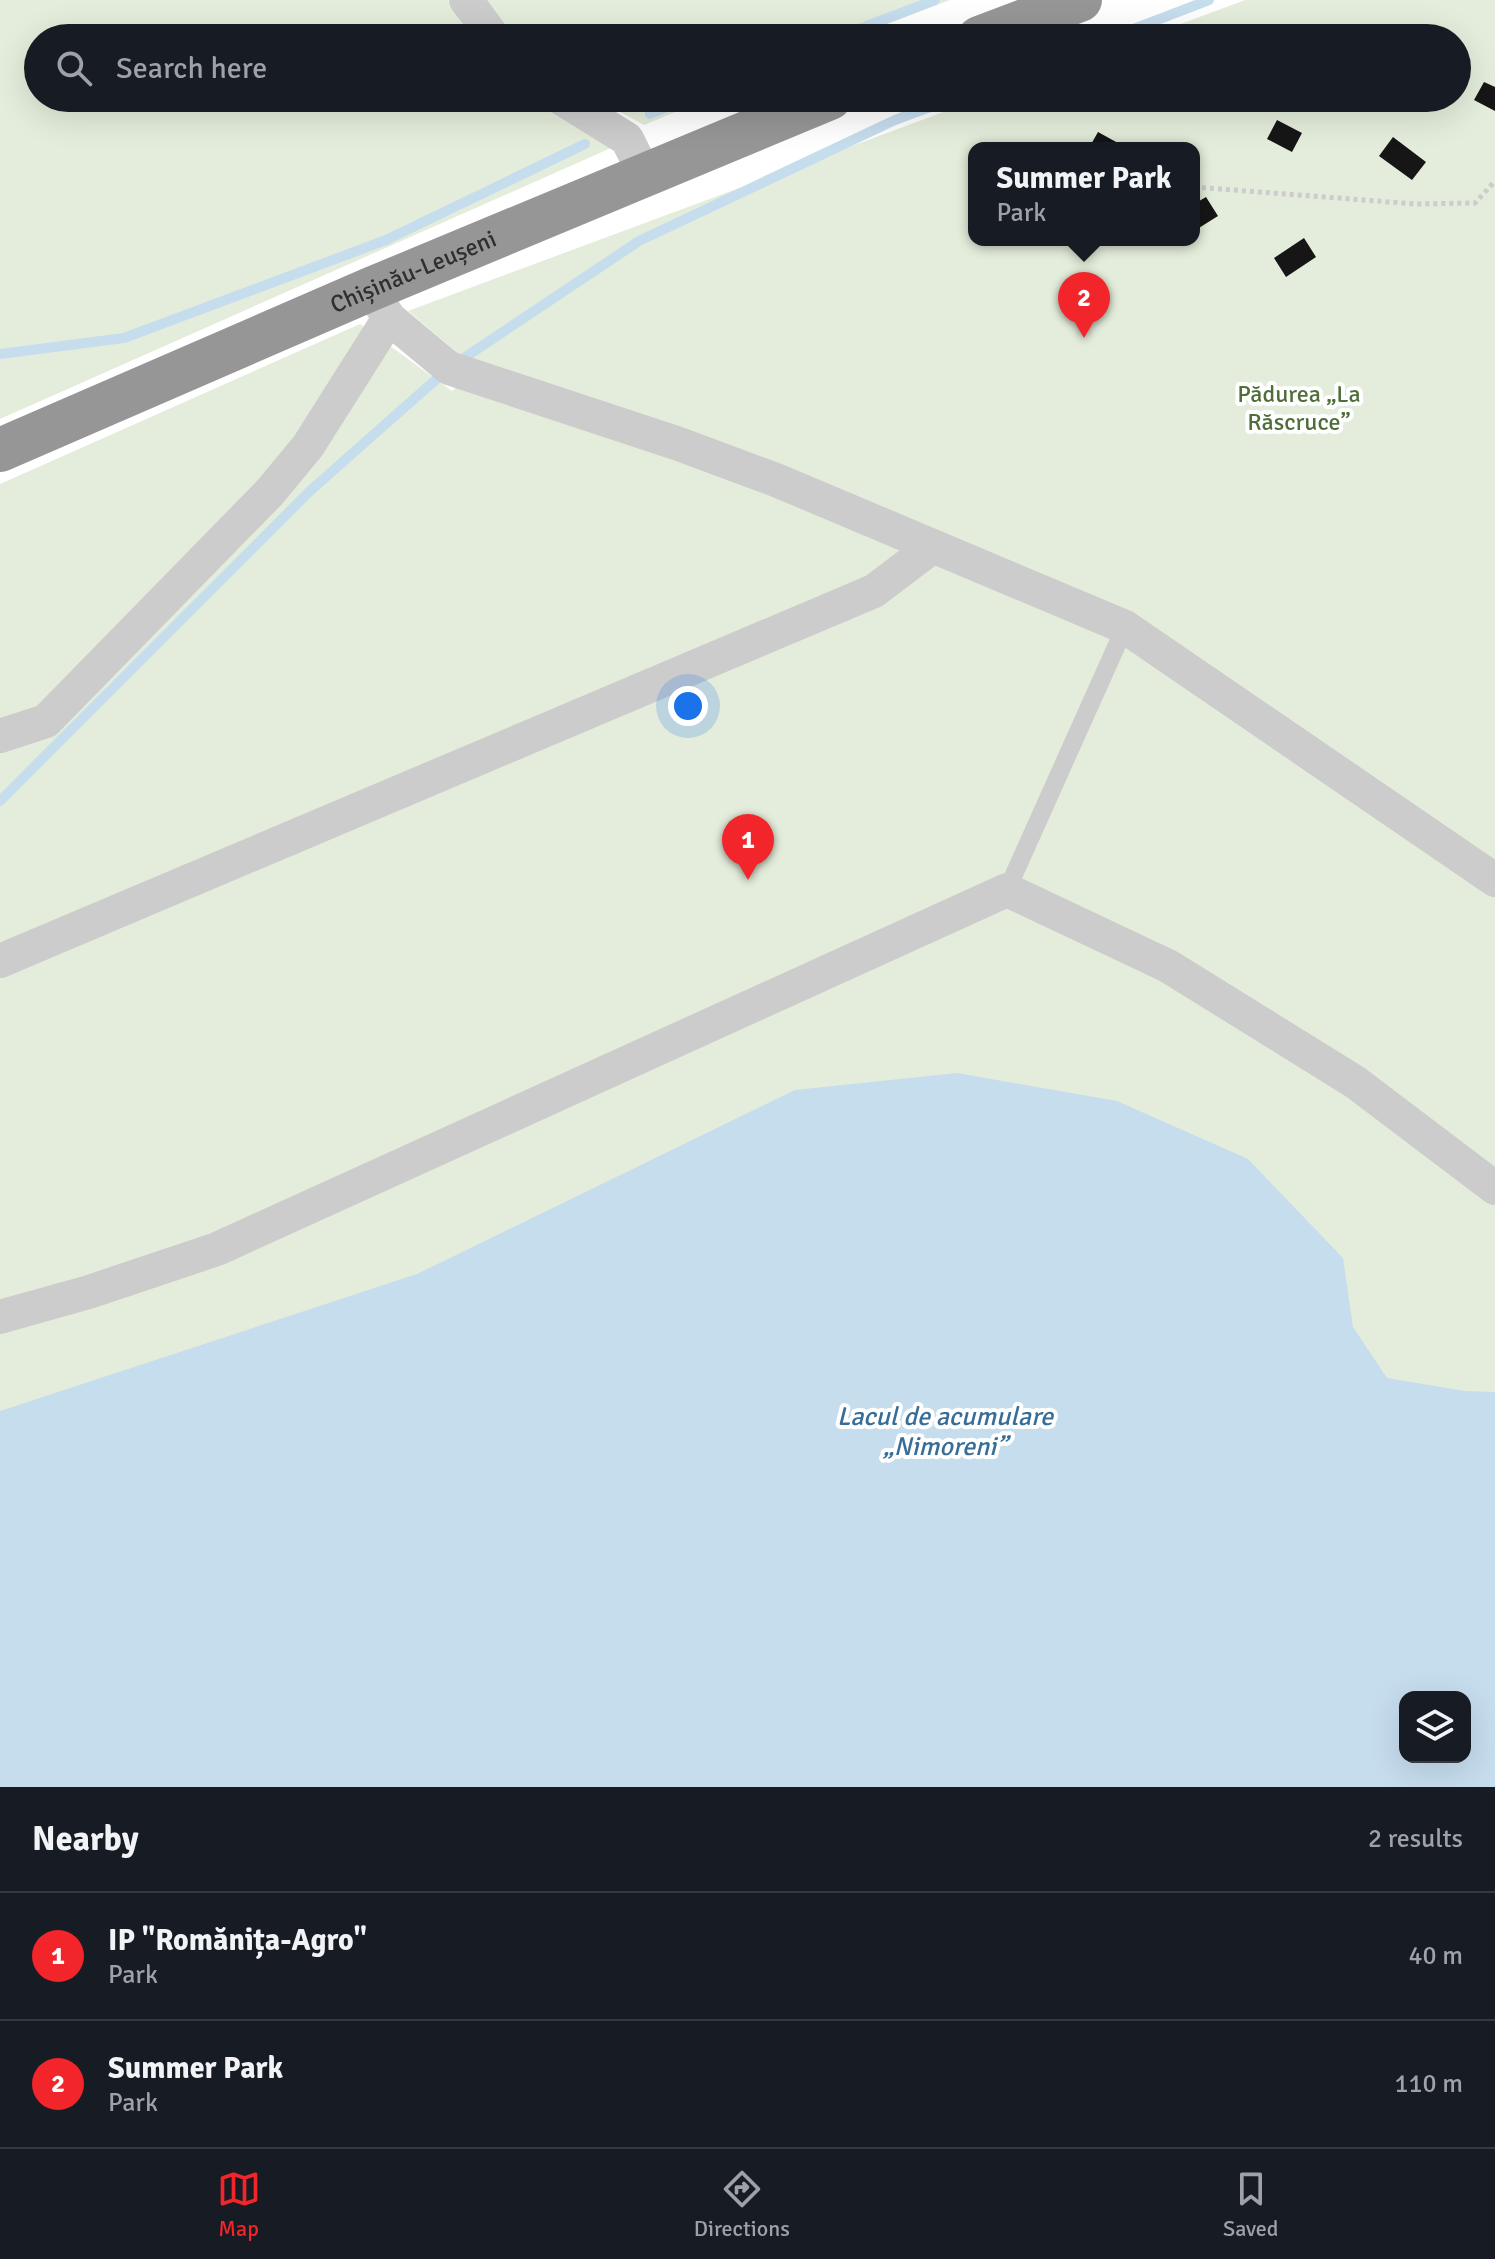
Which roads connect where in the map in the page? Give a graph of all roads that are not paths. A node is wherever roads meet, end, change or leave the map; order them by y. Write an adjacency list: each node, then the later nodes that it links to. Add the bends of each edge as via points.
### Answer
1 (466, 0): 3 (street)
2 (1080, 0): 4 (highway)
3 (484, 24)
4 (1016, 24)
5 (584, 112): 7 (street, via 627,139)
6 (796, 112): 7 (highway, Chișinău-Leușeni)
7 (645, 175): 8 (highway, Chișinău-Leușeni)
8 (380, 304): 9 (highway, Chișinău-Leușeni); 10 (street, via 449,368 721,459); 12 (street, via 308,446 270,492 46,721)
9 (0, 450)
10 (932, 547): 11 (street); 15 (street, via 874,591)
11 (1125, 627): 13 (street); 14 (lane)
12 (0, 736)
13 (1495, 880)
14 (1007, 890): 16 (street, via 1168,966 1355,1082); 17 (street, via 217,1249)
15 (0, 961)
16 (1495, 1188)
17 (0, 1317)

